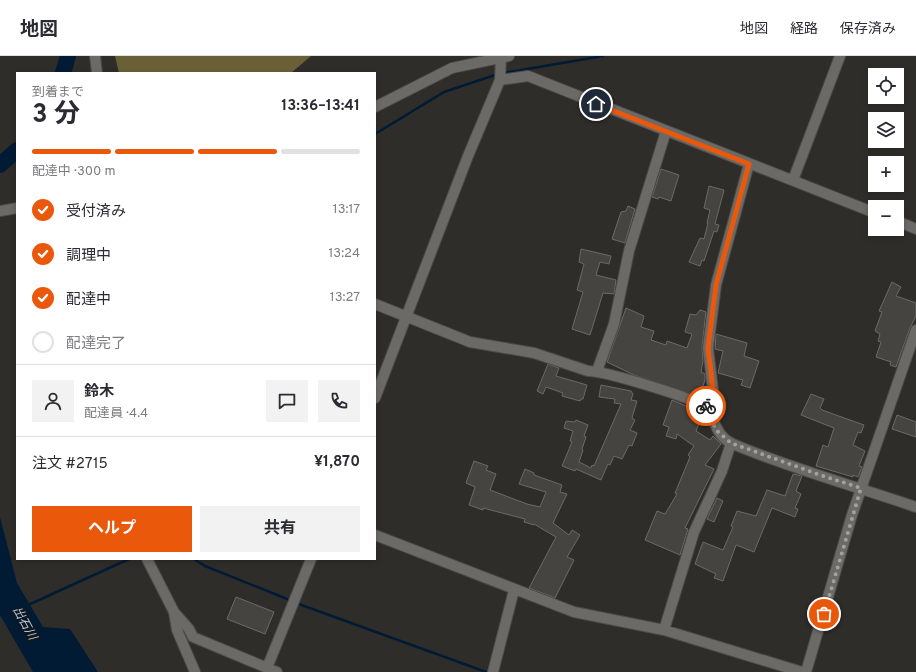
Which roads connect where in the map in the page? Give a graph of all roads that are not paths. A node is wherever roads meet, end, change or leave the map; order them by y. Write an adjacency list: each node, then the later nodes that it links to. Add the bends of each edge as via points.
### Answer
1 (95, 56): 4 (street)
2 (840, 56): 9 (street)
3 (505, 57): 5 (street); 6 (street, via 452,68)
4 (97, 72)
5 (500, 80): 7 (street, via 528,76); 16 (street)
6 (376, 106)
7 (666, 131): 8 (street); 18 (street, via 629,251 614,324)
8 (749, 164): 9 (street); 20 (street, via 716,285 708,348 713,390)
9 (794, 180): 11 (street)
10 (16, 208): 12 (street)
11 (868, 210)
12 (0, 212)
13 (904, 224): 14 (street)
14 (916, 229)
15 (376, 304): 16 (street)
16 (407, 316): 18 (street, via 470,342 534,353 588,371); 19 (street)
17 (916, 330): 22 (street)
18 (597, 371): 20 (street, via 678,395)
19 (376, 395)
20 (706, 408): 21 (street, via 716,430)
21 (731, 443): 22 (street); 29 (street, via 722,471 694,532)
22 (861, 488): 23 (street); 35 (street)
23 (916, 507)
24 (376, 535): 27 (street)
25 (148, 560): 28 (street)
26 (311, 560): 30 (street)
27 (514, 590): 29 (street, via 574,612); 33 (street)
28 (174, 612): 30 (street, via 193,637); 31 (street, via 177,630)
29 (664, 630): 34 (street)
30 (267, 668): 32 (street)
31 (195, 672)
32 (277, 672)
33 (493, 672)
34 (802, 672)
35 (806, 672)

